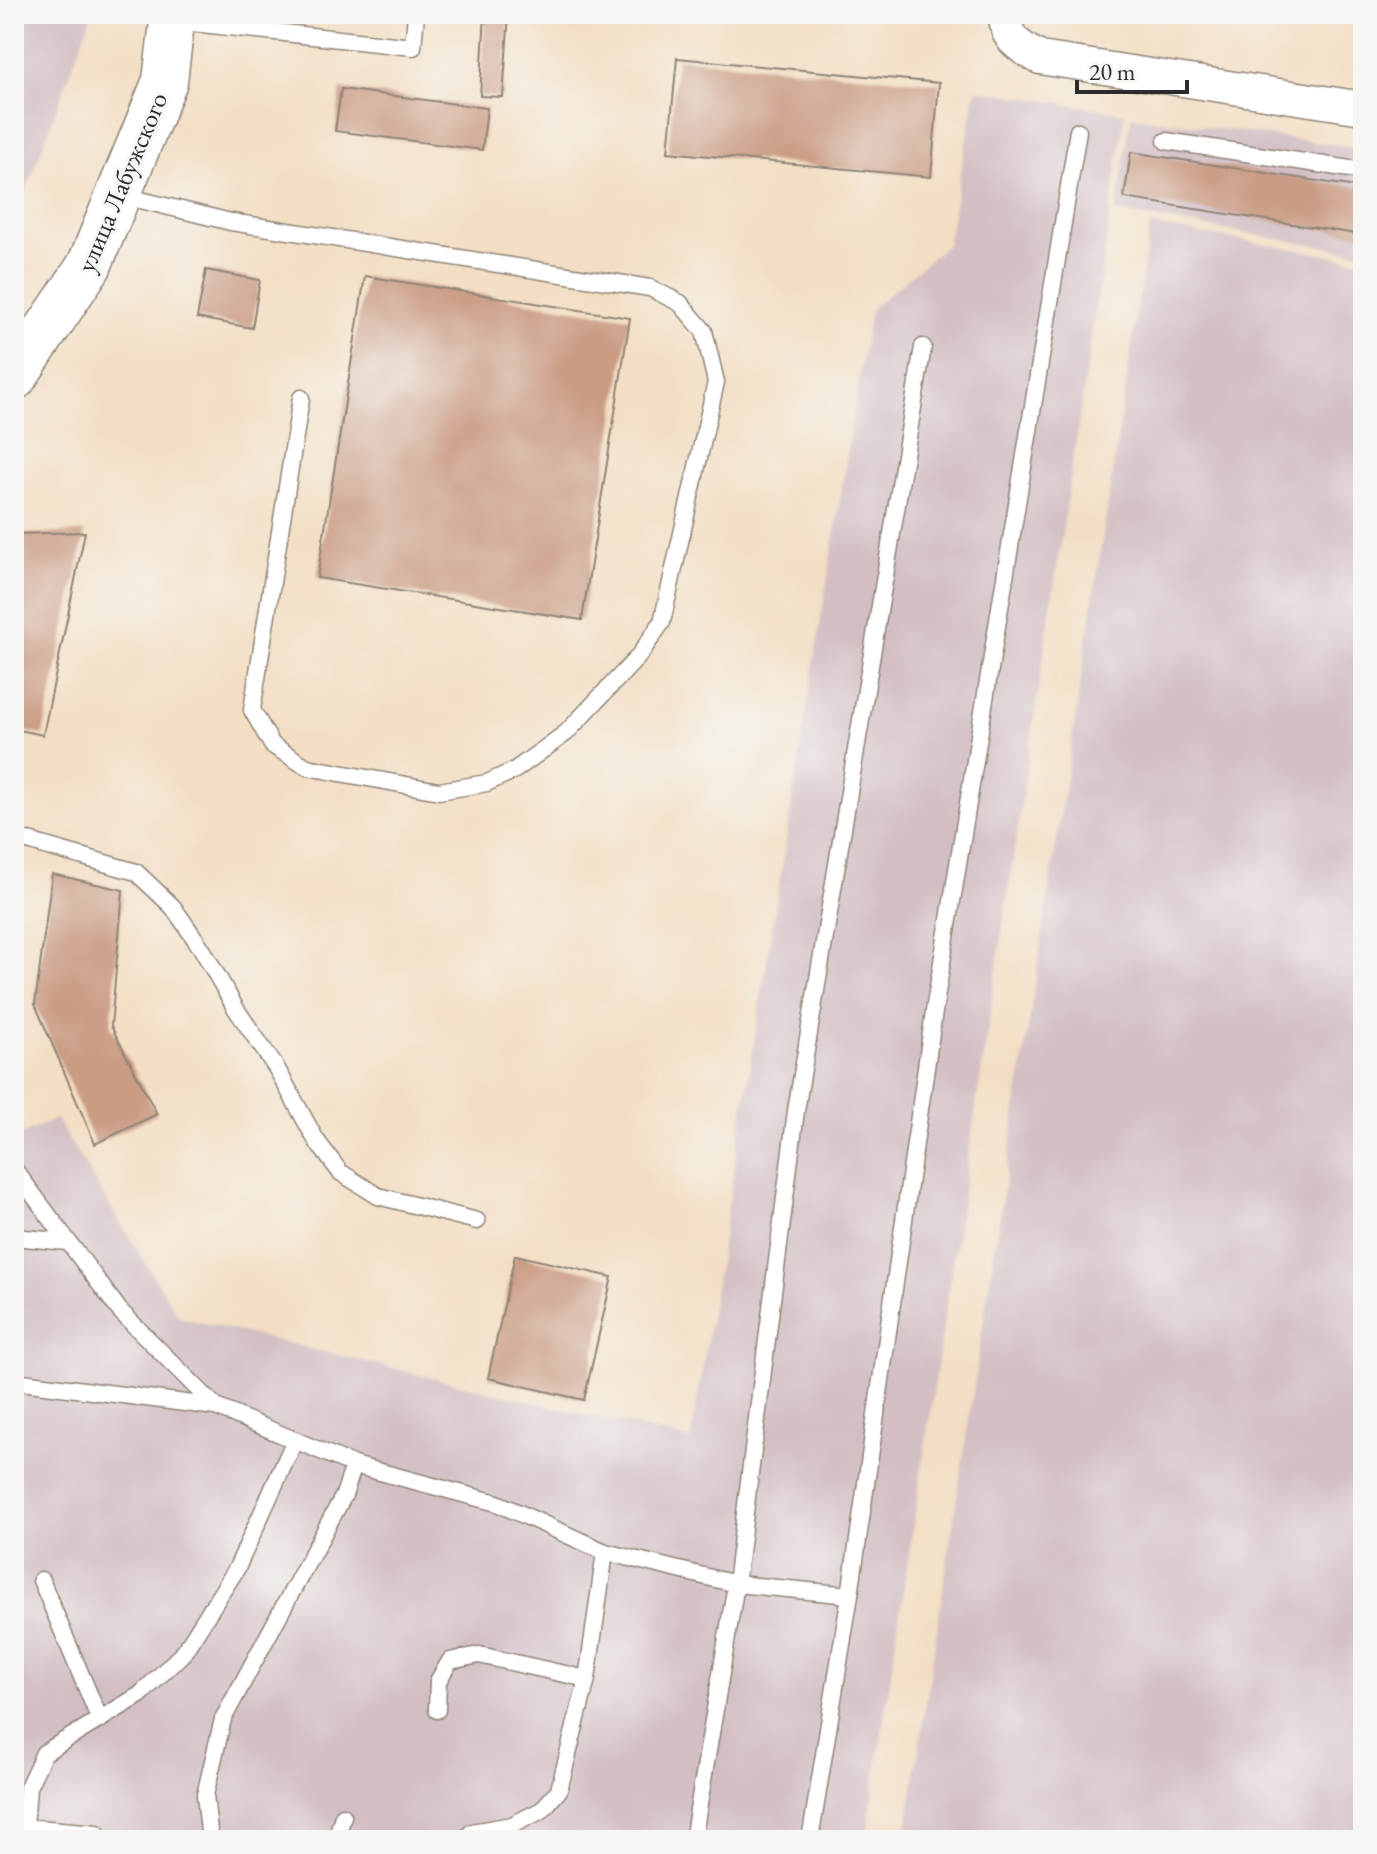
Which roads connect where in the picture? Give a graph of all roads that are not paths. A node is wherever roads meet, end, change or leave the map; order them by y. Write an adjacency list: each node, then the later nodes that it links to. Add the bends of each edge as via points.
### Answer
1 (416, 14): 5 (lane, via 413,47)
2 (1006, 14): 6 (street, via 1005,26 1017,45 1040,58)
3 (1354, 14): 4 (lane)
4 (1363, 15)
5 (172, 17): 10 (street, улица Лабужского, via 165,81)
6 (1363, 108)
7 (1078, 131): 26 (lane, via 938,989)
8 (1166, 141): 9 (lane)
9 (1363, 171)
10 (118, 195): 12 (street, улица Лабужского, via 89,266); 13 (lane, via 231,222 650,288 680,303 704,331 716,382 662,622 638,657 566,733 515,770 487,783 439,791 307,767 272,745 252,710)
11 (923, 347): 25 (lane, via 796,1111)
12 (14, 378)
13 (301, 398)
14 (14, 837): 16 (lane, via 136,872 173,907 340,1172 378,1196)
15 (14, 1169): 18 (lane)
16 (477, 1221)
17 (14, 1237): 18 (lane)
18 (67, 1242): 20 (lane, via 120,1311)
19 (14, 1381): 20 (lane)
20 (216, 1407): 21 (lane)
21 (294, 1442): 22 (lane); 29 (lane, via 237,1568 183,1653 140,1695)
22 (354, 1465): 23 (lane, via 497,1503); 33 (lane, via 344,1495 223,1719 205,1795)
23 (605, 1552): 25 (lane); 27 (lane)
24 (41, 1580): 29 (lane)
25 (736, 1584): 26 (lane); 36 (lane)
26 (850, 1595): 37 (lane)
27 (587, 1679): 28 (lane, via 479,1655 450,1661 438,1681); 35 (lane, via 559,1790 542,1810 512,1825 472,1832)
28 (437, 1710)
29 (100, 1720): 32 (lane, via 44,1753 28,1787)
30 (343, 1816): 34 (lane)
31 (97, 1833): 32 (lane)
32 (24, 1834)
33 (210, 1840)
34 (336, 1840)
35 (465, 1840)
36 (693, 1840)
37 (810, 1840)

